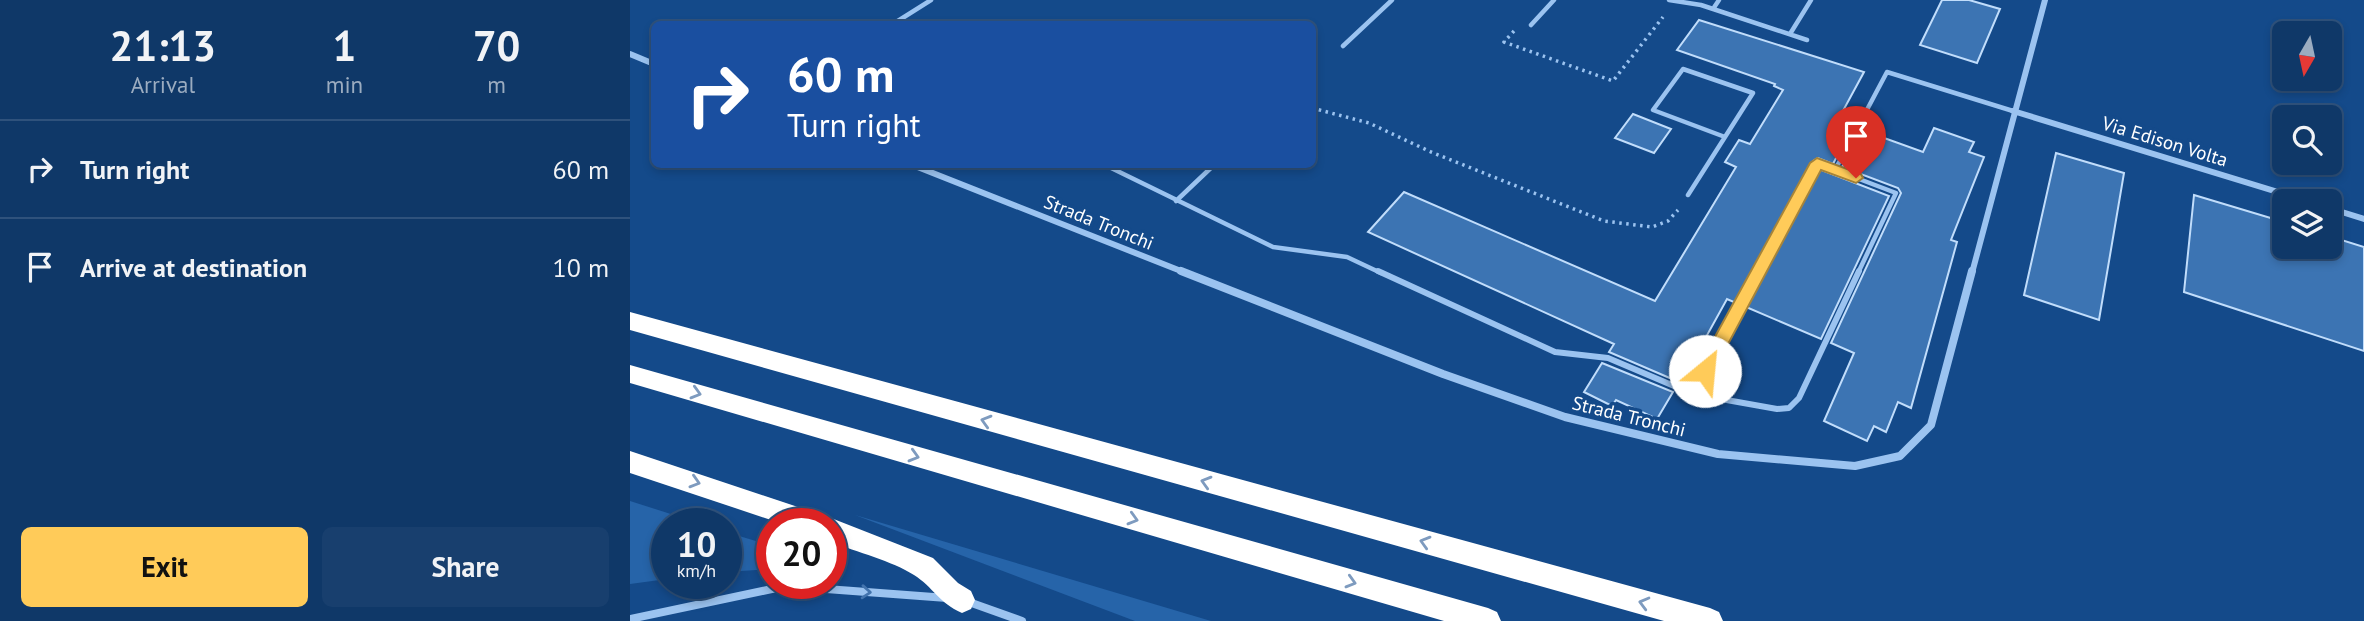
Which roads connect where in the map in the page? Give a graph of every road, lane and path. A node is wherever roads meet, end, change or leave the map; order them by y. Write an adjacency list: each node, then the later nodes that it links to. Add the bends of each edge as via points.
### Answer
1 (931, 0): 10 (lane)
2 (1392, 0): 15 (lane)
3 (1553, 0): 11 (lane)
4 (1669, 0): 8 (lane)
5 (1719, 0): 9 (lane)
6 (1811, 0): 13 (lane)
7 (2045, 0): 19 (street, Strada Tronchi)
8 (1675, 2): 9 (lane); 12 (path, via 1613,81 1504,42)
9 (1713, 9): 13 (lane)
10 (898, 21)
11 (1531, 25)
12 (1514, 31)
13 (1790, 34): 14 (lane)
14 (1807, 40)
15 (1343, 46)
16 (630, 54): 17 (street)
17 (651, 63)
18 (1316, 109): 26 (path, via 1369,123 1440,156 1618,224 1661,225)
19 (2013, 111): 21 (street, Strada Tronchi, via 1931,425 1900,456 1855,466 1718,454 1566,417 1443,374); 24 (lane, via 1887,72); 25 (street, Via Edison Volta)
20 (1725, 137): 20 (lane, via 1753,93 1683,69 1653,110); 26 (lane)
21 (920, 168)
22 (1111, 168): 27 (lane)
23 (1211, 168): 27 (lane)
24 (1835, 170): 32 (lane, via 1817,163); 32 (lane, via 1896,193 1799,398 1789,408 1777,409)
25 (2272, 190)
26 (1688, 195)
27 (1176, 201): 32 (lane, via 1273,247 1347,257 1545,348 1608,358)
28 (2342, 212): 29 (street)
29 (2364, 219)
30 (630, 321): 40 (highway, one-way to 30)
31 (630, 374): 39 (highway, one-way to 39)
32 (1693, 394)
33 (630, 462): 34 (highway, one-way to 34)
34 (771, 508)
35 (847, 537): 36 (highway, via 924,568)
36 (962, 600): 37 (street, one-way to 36, via 786,586); 38 (street)
37 (630, 619)
38 (1022, 621)
39 (1488, 621)
40 (1710, 621)

